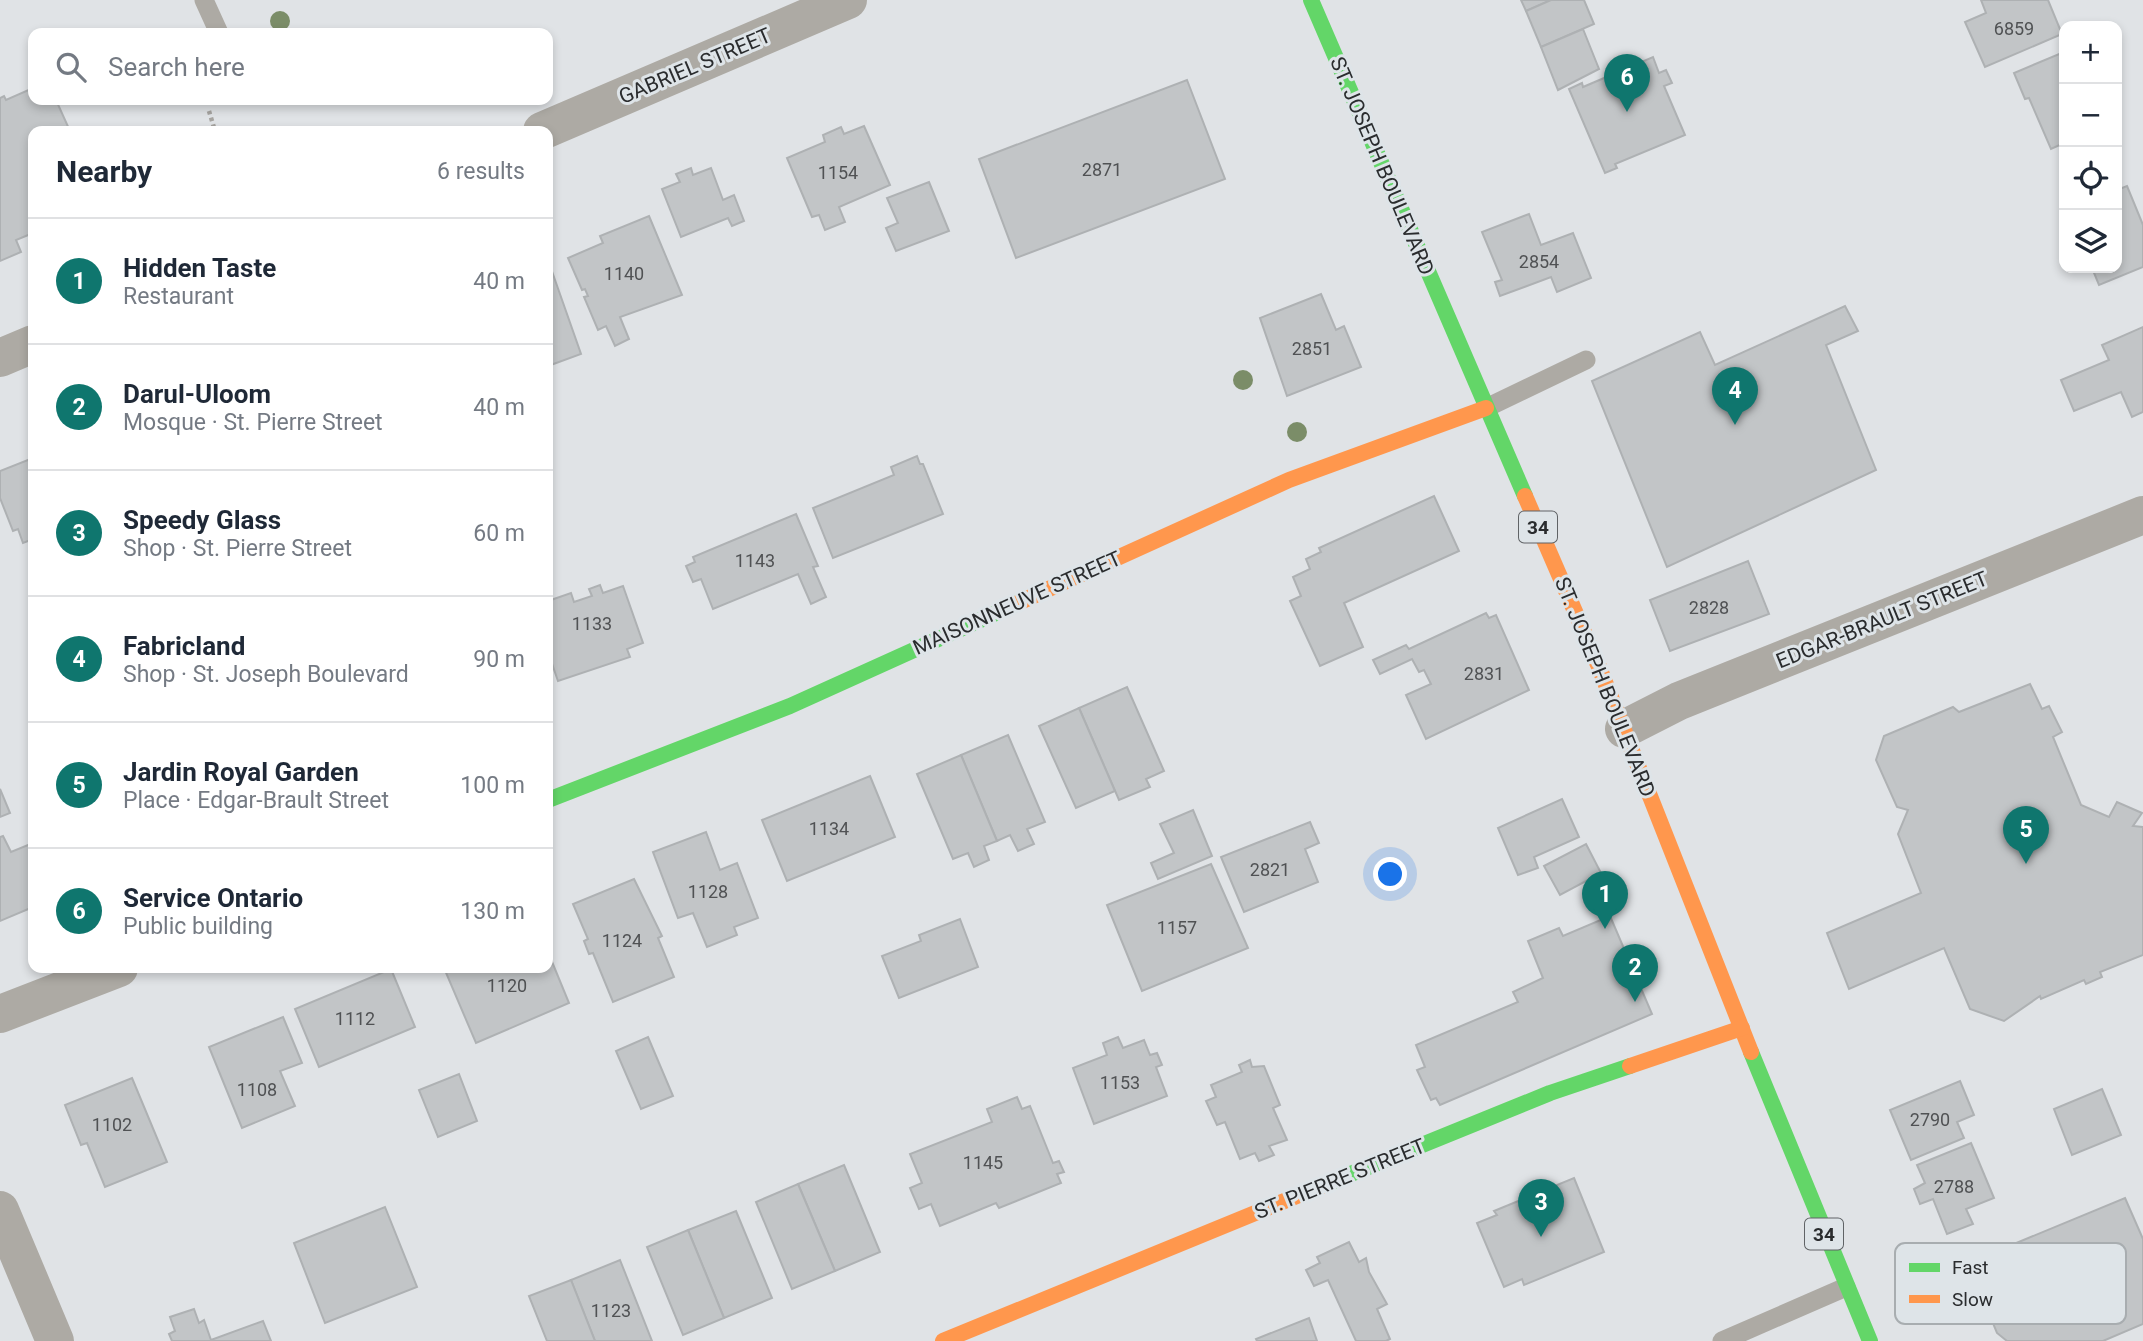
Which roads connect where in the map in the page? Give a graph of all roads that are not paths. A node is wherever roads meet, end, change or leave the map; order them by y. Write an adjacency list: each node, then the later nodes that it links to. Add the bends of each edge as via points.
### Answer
1 (204, 0): 4 (lane)
2 (848, 0): 5 (street, GABRIEL STREET)
3 (1311, 0): 9 (street, ST. JOSEPH BOULEVARD / 34)
4 (217, 28)
5 (553, 126)
6 (28, 346): 7 (street)
7 (0, 358)
8 (1586, 360): 9 (lane)
9 (1486, 408): 11 (street, ST. JOSEPH BOULEVARD / 34); 12 (street, MAISONNEUVE STREET, via 1289,480 789,706)
10 (2143, 515): 11 (street, EDGAR-BRAULT STREET, via 1679,701)
11 (1624, 729): 15 (street, ST. JOSEPH BOULEVARD / 34)
12 (553, 798)
13 (106, 973): 14 (street)
14 (0, 1014)
15 (1742, 1028): 17 (street, ST. JOSEPH BOULEVARD / 34); 19 (street, ST. PIERRE STREET, via 1550,1093)
16 (0, 1210): 18 (street)
17 (1846, 1287): 20 (lane); 21 (street, ST. JOSEPH BOULEVARD / 34)
18 (55, 1341)
19 (943, 1341)
20 (1722, 1341)
21 (1870, 1341)

